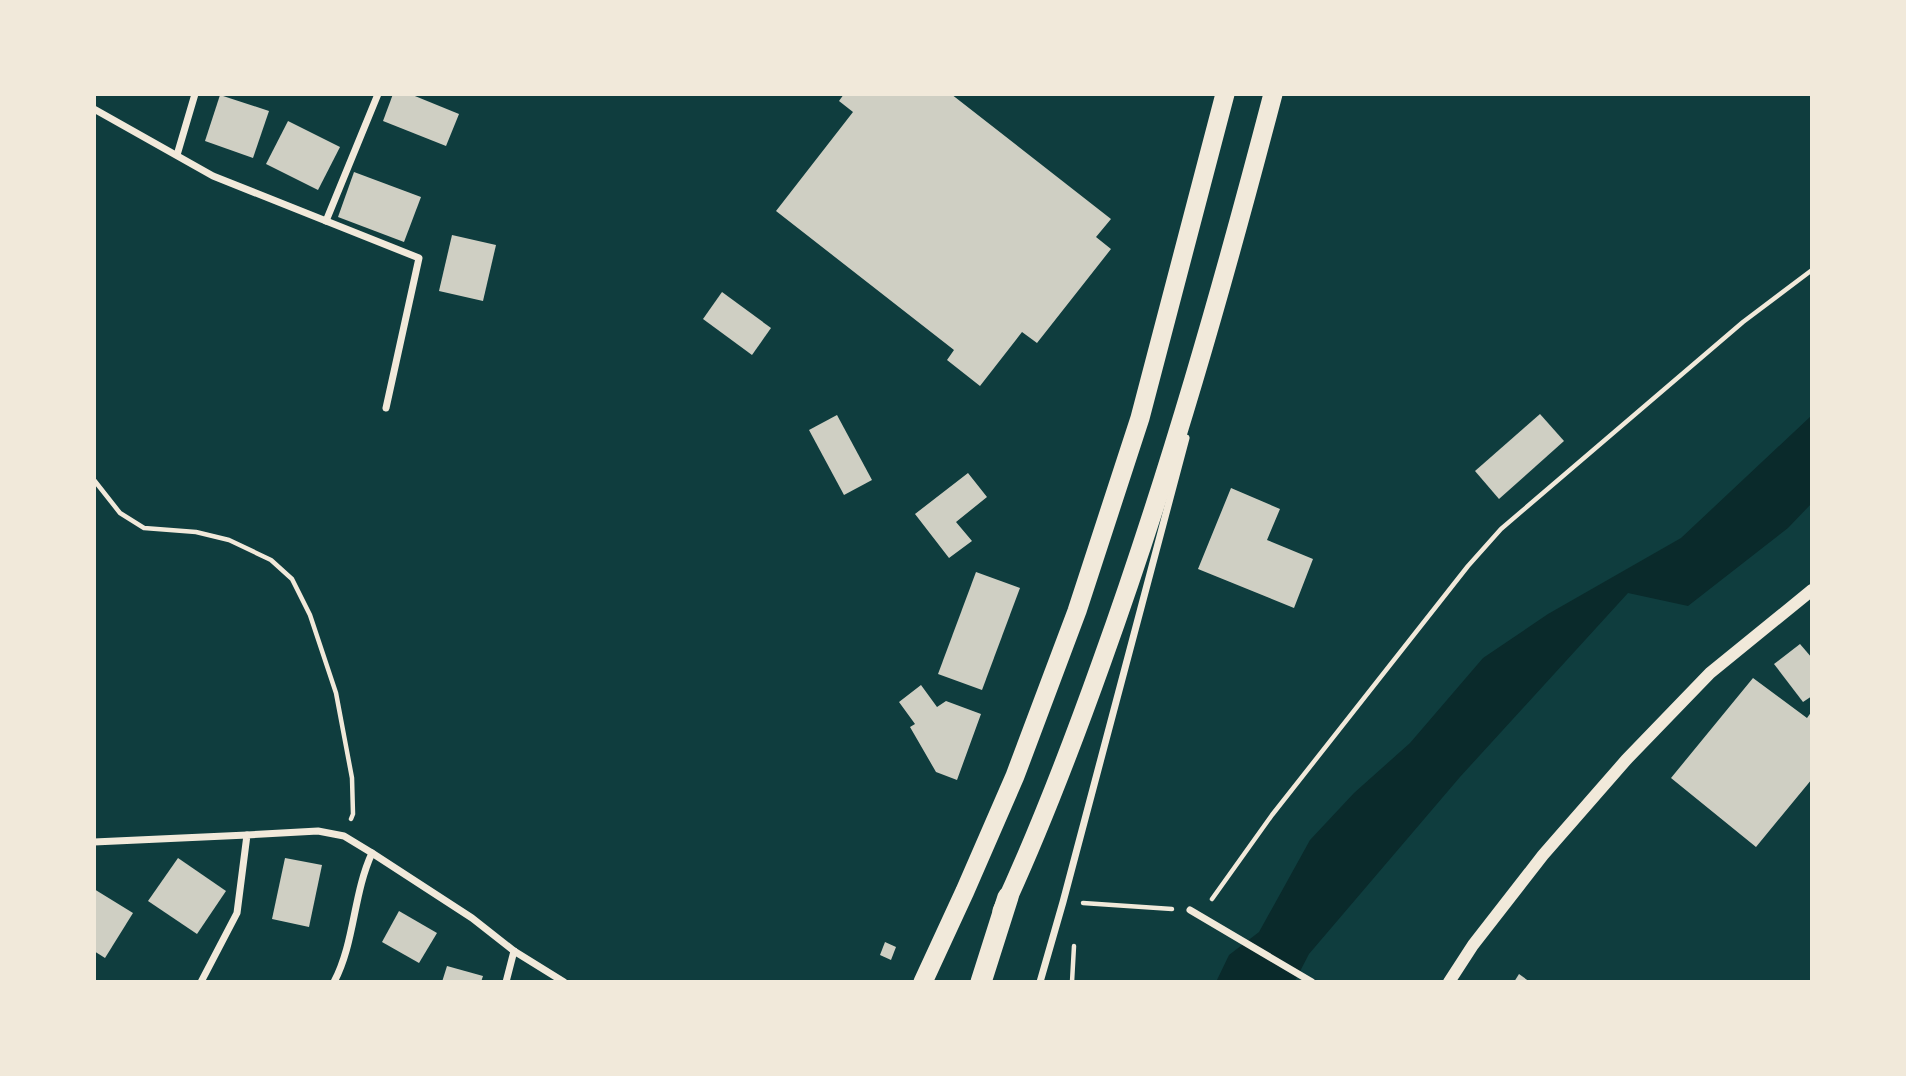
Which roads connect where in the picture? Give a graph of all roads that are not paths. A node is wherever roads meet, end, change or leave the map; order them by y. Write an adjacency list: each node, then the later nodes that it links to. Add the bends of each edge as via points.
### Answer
1 (195, 94): 6 (street)
2 (377, 94): 7 (street)
3 (1225, 94): 23 (highway, via 1140,418 1077,611 1015,776)
4 (1273, 94): 8 (highway)
5 (94, 109): 6 (street)
6 (177, 155): 7 (street, via 213,176)
7 (326, 221): 9 (street, via 419,258)
8 (1227, 263): 10 (street); 16 (highway, via 1133,576 1063,767)
9 (386, 408)
10 (1192, 415)
11 (1188, 428): 26 (street)
12 (1811, 590): 28 (street, via 1710,674 1626,760 1543,855)
13 (247, 835): 14 (street); 15 (street, via 318,831 344,836); 19 (street, via 237,913)
14 (94, 842)
15 (372, 853): 18 (street); 20 (street, via 343,965)
16 (1009, 897): 24 (highway); 25 (highway)
17 (1190, 910): 27 (street)
18 (514, 951): 21 (street); 22 (street)
19 (201, 982)
20 (334, 982)
21 (506, 982)
22 (564, 982)
23 (922, 982)
24 (969, 982)
25 (981, 982)
26 (1040, 982)
27 (1312, 982)
28 (1449, 982)

